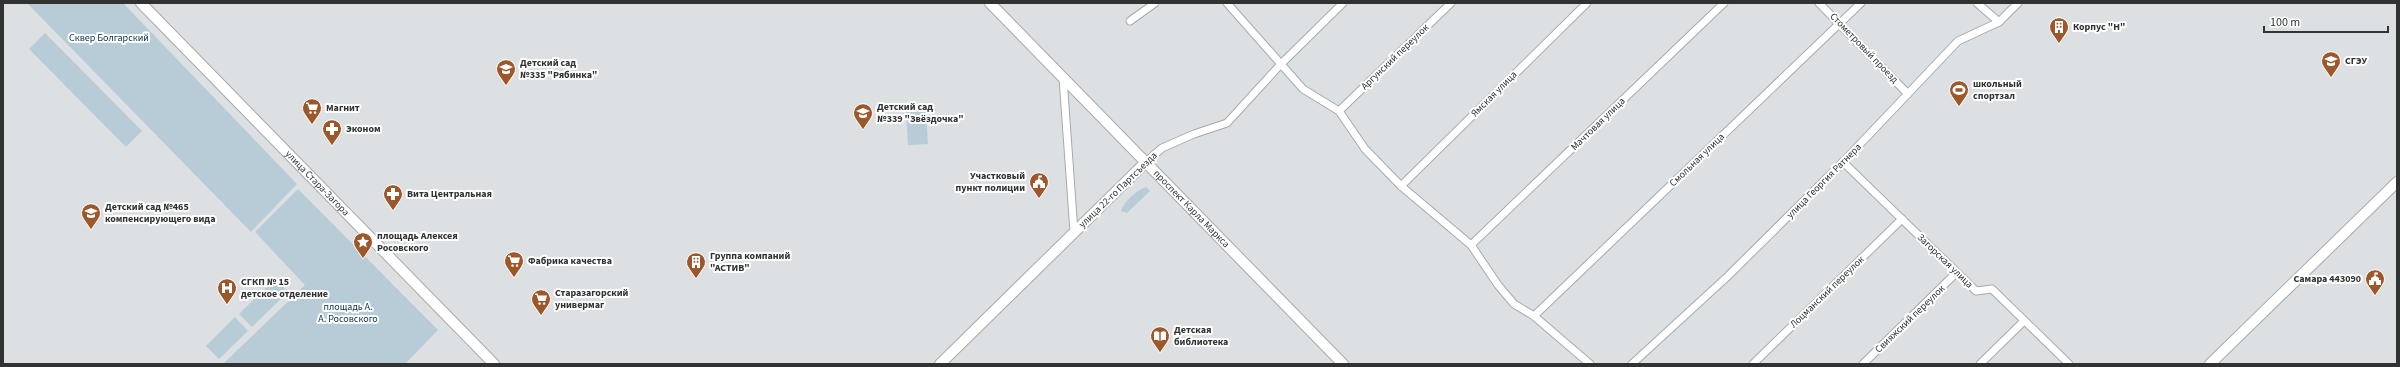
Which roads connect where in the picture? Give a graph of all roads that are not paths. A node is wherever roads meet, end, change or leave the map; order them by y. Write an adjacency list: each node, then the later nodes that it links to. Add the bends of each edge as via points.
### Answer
1 (141, 3): 30 (street, улица Стара-Загора)
2 (990, 3): 17 (street, проспект Карла Маркса)
3 (1155, 3): 13 (street)
4 (1227, 3): 16 (street)
5 (1343, 3): 16 (street, улица 22-го Партсъезда)
6 (1451, 3): 19 (street, Аргунский переулок)
7 (1587, 3): 23 (street, Ямская улица)
8 (1724, 3): 26 (street, Мачтовая улица)
9 (1819, 3): 15 (street, Стометровый проезд)
10 (1861, 3): 15 (street, Смольная улица)
11 (1977, 3): 14 (street)
12 (2018, 3): 14 (street, улица Георгия Ратнера)
13 (1130, 21)
14 (1999, 22): 18 (street, улица Георгия Ратнера, via 1958,41)
15 (1840, 23): 18 (street, Стометровый проезд); 28 (street, Смольная улица)
16 (1280, 65): 19 (street, via 1303,89); 20 (street, улица 22-го Партсъезда, via 1227,124 1194,134 1162,148)
17 (1063, 78): 20 (street, проспект Карла Маркса); 25 (street)
18 (1908, 94): 21 (street, улица Георгия Ратнера)
19 (1339, 111): 23 (street, via 1365,149)
20 (1146, 162): 25 (street, улица 22-го Партсъезда); 32 (street, проспект Карла Маркса)
21 (1843, 162): 24 (street, Загорская улица); 34 (street, улица Георгия Ратнера, via 1728,276)
22 (2397, 182): 39 (street)
23 (1401, 186): 26 (street)
24 (1902, 219): 27 (street, Загорская улица); 35 (street, Лоцманский переулок)
25 (1074, 232): 31 (street, улица 22-го Партсъезда)
26 (1471, 245): 28 (street, via 1514,304)
27 (1956, 273): 29 (street, Загорская улица, via 1976,291 1992,289); 36 (street, Свияжский переулок)
28 (1534, 316): 33 (street)
29 (2024, 321): 37 (street); 38 (street, Загорская улица)
30 (494, 364)
31 (940, 364)
32 (1343, 364)
33 (1590, 364)
34 (1632, 364)
35 (1753, 364)
36 (1863, 364)
37 (1980, 364)
38 (2069, 364)
39 (2210, 364)

